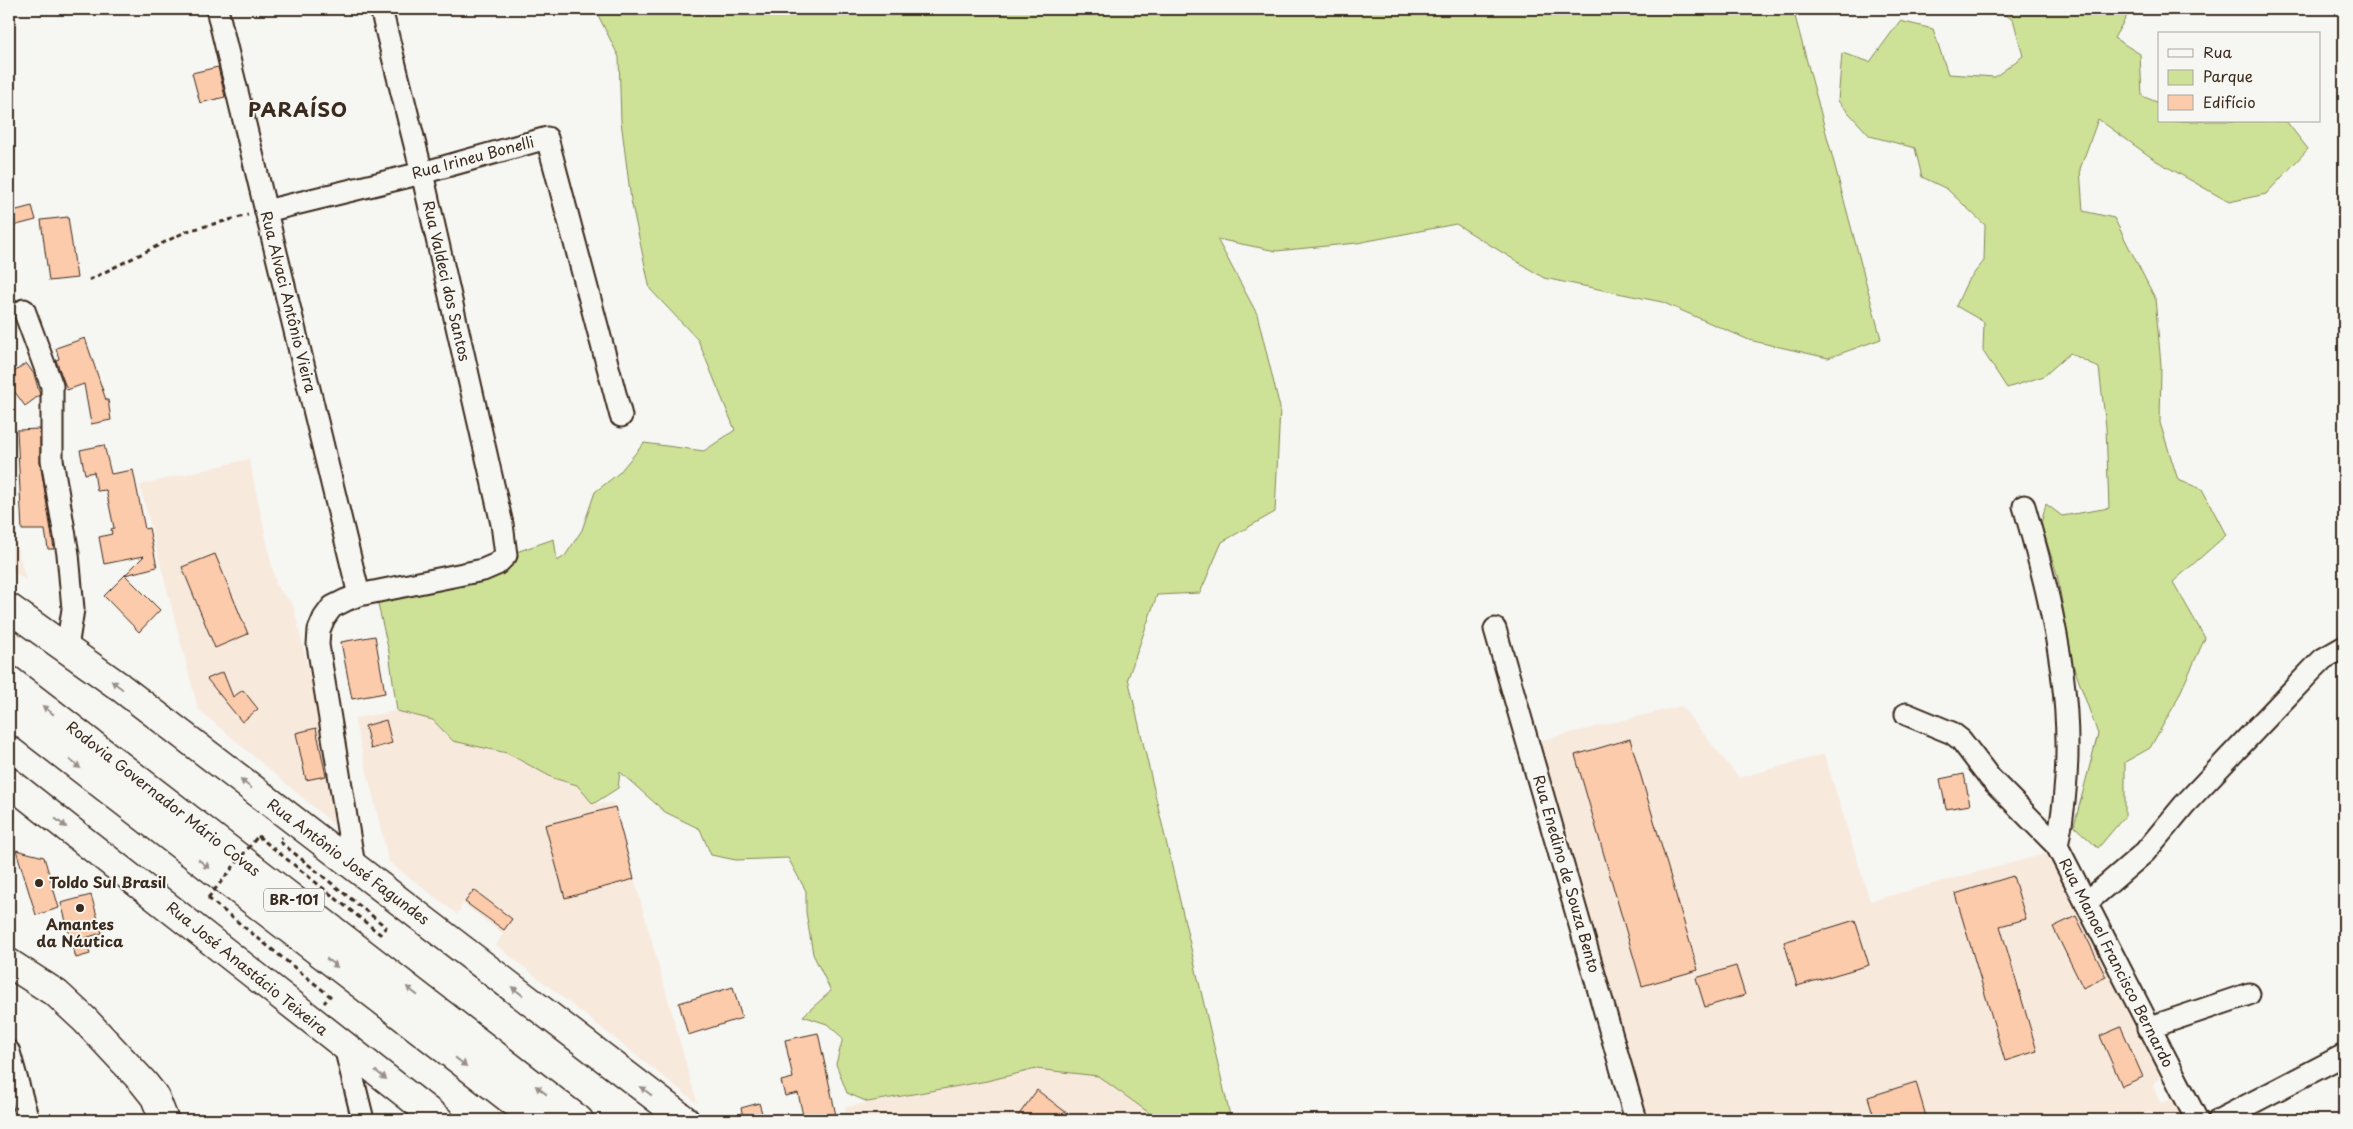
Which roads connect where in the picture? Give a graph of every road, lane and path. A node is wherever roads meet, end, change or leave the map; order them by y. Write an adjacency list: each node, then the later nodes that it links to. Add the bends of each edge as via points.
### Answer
1 (217, 9): 4 (street, Rua Alvaci Antônio Vieira)
2 (381, 9): 3 (street, Rua Valdeci dos Santos)
3 (422, 172): 4 (street, Rua Irineu Bonelli); 7 (street, Rua Irineu Bonelli, via 547,138); 9 (street, Rua Valdeci dos Santos, via 502,524 506,555 482,570)
4 (266, 211): 5 (path, via 187,231); 9 (street, Rua Alvaci Antônio Vieira)
5 (89, 280)
6 (24, 310): 13 (street, via 52,386 52,460 74,610)
7 (622, 416)
8 (2024, 506): 19 (street, Rua Manoel Francisco Bernardo, via 2048,590 2064,672 2069,742 2066,807)
9 (359, 595): 20 (street, via 332,607 319,630 318,644)
10 (9, 608): 13 (main road, Rua Antônio José Fagundes)
11 (1495, 629): 36 (street, Rua Enedino de Souza Bento)
12 (2344, 647): 21 (street, via 2323,659 2184,805 2145,852)
13 (67, 648): 18 (main road, Rua Antônio José Fagundes, one-way to 13)
14 (9, 680): 34 (main road, Rodovia Governador Mário Covas / BR-101, one-way to 14)
15 (9, 713): 33 (main road, Rodovia Governador Mário Covas / BR-101, one-way to 33)
16 (1906, 714): 19 (street, via 1961,740 1990,778)
17 (9, 782): 26 (main road, Rua José Anastácio Teixeira, one-way to 26)
18 (295, 821): 20 (main road, Rua Antônio José Fagundes); 24 (path, bridge, via 279,841 386,927 380,934 258,836 208,898 330,996 325,1003)
19 (2057, 846): 21 (street, Rua Manoel Francisco Bernardo)
20 (354, 866): 35 (main road, Rua Antônio José Fagundes, one-way to 20)
21 (2086, 903): 25 (street, Rua Manoel Francisco Bernardo)
22 (9, 964): 30 (main road, via 57,994 85,1020 143,1082)
23 (2249, 994): 25 (street)
24 (317, 997)
25 (2148, 1028): 37 (street, Rua Manoel Francisco Bernardo)
26 (345, 1047): 31 (street); 32 (main road, Rua José Anastácio Teixeira, one-way to 32)
27 (9, 1052): 29 (street)
28 (2344, 1055): 38 (street)
29 (28, 1120)
30 (164, 1120)
31 (363, 1120)
32 (439, 1120)
33 (537, 1120)
34 (579, 1120)
35 (685, 1120)
36 (1636, 1120)
37 (2197, 1120)
38 (2219, 1120)

